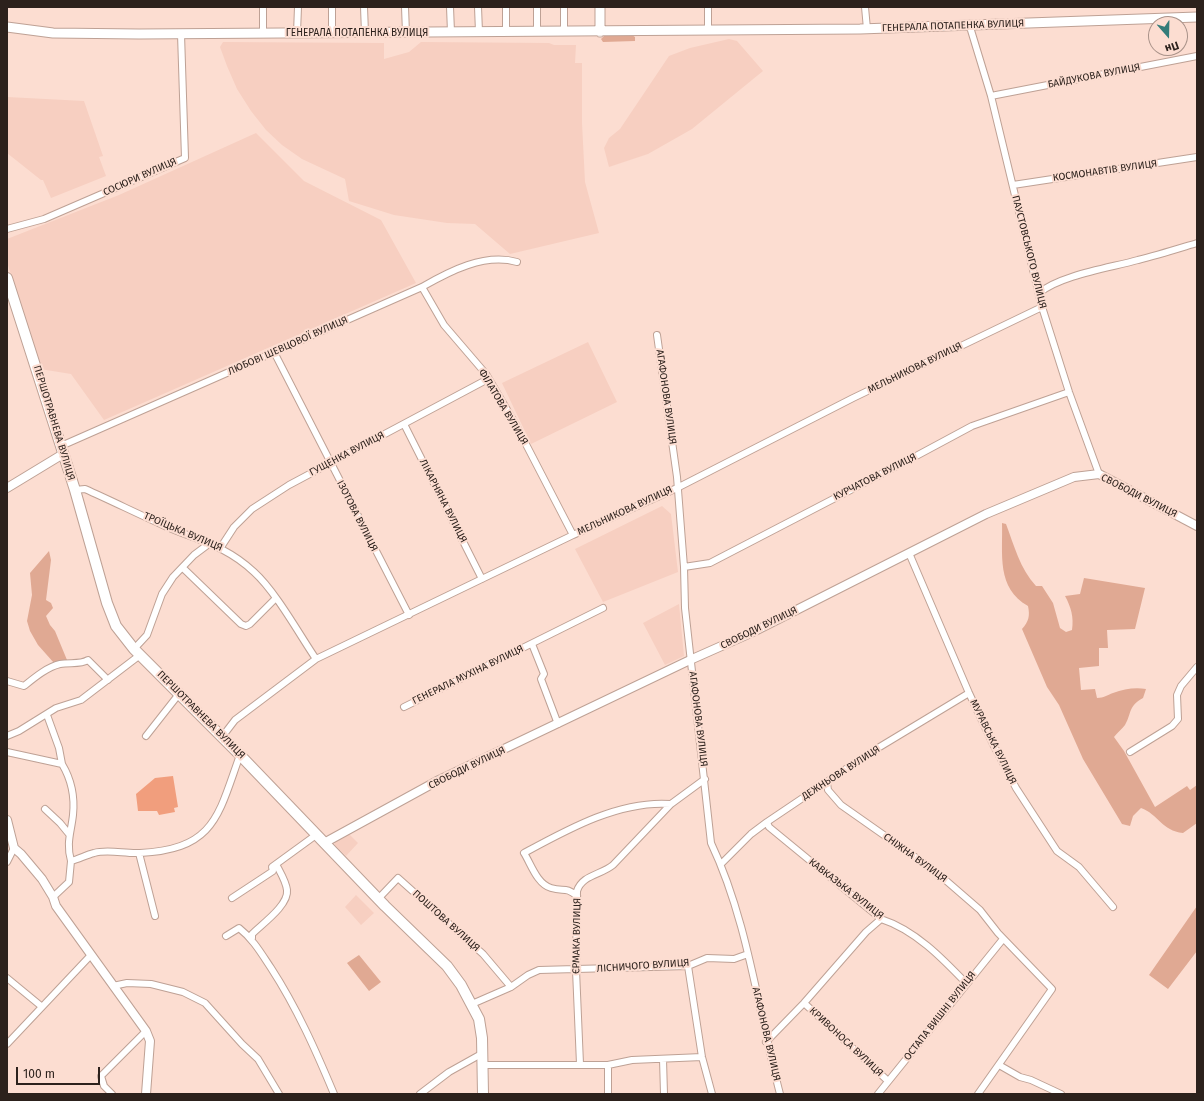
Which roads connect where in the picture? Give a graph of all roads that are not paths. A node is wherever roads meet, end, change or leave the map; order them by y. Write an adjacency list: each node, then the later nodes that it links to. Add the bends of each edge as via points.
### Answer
1 (263, 7): 29 (street)
2 (298, 7): 25 (street)
3 (332, 7): 26 (street)
4 (364, 7): 27 (street)
5 (405, 7): 28 (street)
6 (450, 7): 19 (street)
7 (478, 7): 20 (street)
8 (506, 7): 21 (street)
9 (537, 7): 22 (street)
10 (564, 7): 23 (street)
11 (600, 7): 24 (main road)
12 (708, 7): 18 (street)
13 (865, 7): 17 (street)
14 (1197, 17): 15 (main road, ГЕНЕРАЛА ПОТАПЕНКА ВУЛИЦЯ)
15 (970, 26): 17 (main road, ГЕНЕРАЛА ПОТАПЕНКА ВУЛИЦЯ); 32 (street, ПАУСТОВСЬКОГО ВУЛИЦЯ)
16 (7, 27): 30 (main road, ГЕНЕРАЛА ПОТАПЕНКА ВУЛИЦЯ, via 53,33)
17 (867, 29): 18 (main road, ГЕНЕРАЛА ПОТАПЕНКА ВУЛИЦЯ)
18 (708, 31): 24 (main road, ГЕНЕРАЛА ПОТАПЕНКА ВУЛИЦЯ)
19 (451, 32): 20 (main road, ГЕНЕРАЛА ПОТАПЕНКА ВУЛИЦЯ); 28 (main road, ГЕНЕРАЛА ПОТАПЕНКА ВУЛИЦЯ)
20 (479, 32): 21 (main road, ГЕНЕРАЛА ПОТАПЕНКА ВУЛИЦЯ)
21 (506, 32): 22 (main road, ГЕНЕРАЛА ПОТАПЕНКА ВУЛИЦЯ)
22 (537, 32): 23 (main road, ГЕНЕРАЛА ПОТАПЕНКА ВУЛИЦЯ)
23 (564, 32): 24 (main road, ГЕНЕРАЛА ПОТАПЕНКА ВУЛИЦЯ)
24 (600, 32)
25 (297, 33): 26 (main road, ГЕНЕРАЛА ПОТАПЕНКА ВУЛИЦЯ); 29 (main road, ГЕНЕРАЛА ПОТАПЕНКА ВУЛИЦЯ)
26 (332, 33): 27 (main road, ГЕНЕРАЛА ПОТАПЕНКА ВУЛИЦЯ)
27 (365, 33): 28 (main road, ГЕНЕРАЛА ПОТАПЕНКА ВУЛИЦЯ)
28 (406, 33)
29 (264, 34): 30 (main road, ГЕНЕРАЛА ПОТАПЕНКА ВУЛИЦЯ)
30 (181, 37): 35 (street, СОСЮРИ ВУЛИЦЯ, via 185,158 44,219)
31 (1197, 56): 32 (street, БАЙДУКОВА ВУЛИЦЯ)
32 (991, 96): 34 (street, ПАУСТОВСЬКОГО ВУЛИЦЯ)
33 (1197, 157): 34 (street, КОСМОНАВТІВ ВУЛИЦЯ)
34 (1013, 185): 40 (street, ПАУСТОВСЬКОГО ВУЛИЦЯ)
35 (7, 229)
36 (1197, 243): 40 (street, via 1088,272)
37 (518, 262): 39 (street, ЛЮБОВІ ШЕВЦОВОЇ ВУЛИЦЯ, via 504,259 481,261 443,275)
38 (7, 278): 47 (main road, ПЕРШОТРАВНЕВА ВУЛИЦЯ)
39 (422, 288): 43 (street, ЛЮБОВІ ШЕВЦОВОЇ ВУЛИЦЯ); 44 (street, ФІЛАТОВА ВУЛИЦЯ, via 444,325)
40 (1039, 293): 41 (street, ПАУСТОВСЬКОГО ВУЛИЦЯ)
41 (1042, 307): 45 (street, ПАУСТОВСЬКОГО ВУЛИЦЯ); 51 (street, МЕЛЬНИКОВА ВУЛИЦЯ, via 839,405)
42 (657, 335): 51 (street, АГАФОНОВА ВУЛИЦЯ)
43 (274, 352): 47 (street, ЛЮБОВІ ШЕВЦОВОЇ ВУЛИЦЯ); 48 (street, ІЗОТОВА ВУЛИЦЯ)
44 (488, 379): 46 (street, ГУЩЕНКА ВУЛИЦЯ); 54 (street, ФІЛАТОВА ВУЛИЦЯ, via 516,425)
45 (1069, 392): 49 (street, ПАУСТОВСЬКОГО ВУЛИЦЯ); 58 (street, КУРЧАТОВА ВУЛИЦЯ, via 972,426 710,562)
46 (404, 424): 48 (street, ГУЩЕНКА ВУЛИЦЯ); 60 (street, ЛІКАРНЯНА ВУЛИЦЯ)
47 (62, 450): 50 (street, ЛЮБОВІ ШЕВЦОВОЇ ВУЛИЦЯ); 52 (main road, ПЕРШОТРАВНЕВА ВУЛИЦЯ)
48 (330, 463): 56 (street, ГУЩЕНКА ВУЛИЦЯ, via 252,509 234,527); 63 (street, ІЗОТОВА ВУЛИЦЯ)
49 (1099, 474): 53 (street, СВОБОДИ ВУЛИЦЯ); 57 (street, СВОБОДИ ВУЛИЦЯ, via 1074,477 986,514)
50 (7, 488)
51 (677, 488): 54 (street, МЕЛЬНИКОВА ВУЛИЦЯ); 58 (street, АГАФОНОВА ВУЛИЦЯ)
52 (75, 490): 55 (street, ТРОЇЦЬКА ВУЛИЦЯ, via 85,489); 65 (main road, ПЕРШОТРАВНЕВА ВУЛИЦЯ, via 107,603 116,626)
53 (1197, 526)
54 (573, 535): 60 (street, МЕЛЬНИКОВА ВУЛИЦЯ)
55 (210, 543): 56 (street, ТРОЇЦЬКА ВУЛИЦЯ); 59 (street, via 194,555)
56 (221, 548): 61 (street, ТРОЇЦЬКА ВУЛИЦЯ, via 255,573)
57 (909, 553): 67 (street, СВОБОДИ ВУЛИЦЯ, via 753,632); 72 (street, МУРАВСЬКА ВУЛИЦЯ)
58 (684, 567): 67 (street, АГАФОНОВА ВУЛИЦЯ)
59 (183, 568): 61 (street, via 246,626); 65 (street, via 166,588)
60 (482, 579): 63 (street, МЕЛЬНИКОВА ВУЛИЦЯ)
61 (275, 599): 66 (street, ТРОЇЦЬКА ВУЛИЦЯ)
62 (602, 608): 64 (street, ГЕНЕРАЛА МУХІНА ВУЛИЦЯ)
63 (409, 615): 66 (street, МЕЛЬНИКОВА ВУЛИЦЯ)
64 (532, 644): 73 (street, ГЕНЕРАЛА МУХІНА ВУЛИЦЯ); 75 (street, ГЕНЕРАЛА МУХІНА ВУЛИЦЯ, via 544,674 542,679)
65 (137, 652): 69 (street); 71 (main road, ПЕРШОТРАВНЕВА ВУЛИЦЯ)
66 (316, 659): 78 (street, МЕЛЬНИКОВА ВУЛИЦЯ, via 235,720)
67 (690, 660): 75 (street, СВОБОДИ ВУЛИЦЯ); 83 (street, АГАФОНОВА ВУЛИЦЯ)
68 (1197, 667): 80 (street, via 1177,695 1178,719 1172,726)
69 (108, 680): 70 (street, via 88,660 59,664 24,686); 74 (street, via 81,700 56,708)
70 (7, 681)
71 (179, 694): 77 (street); 78 (main road, ПЕРШОТРАВНЕВА ВУЛИЦЯ)
72 (969, 694): 84 (street, ДЕЖНЬОВА ВУЛИЦЯ, via 868,754); 102 (street, МУРАВСЬКА ВУЛИЦЯ, via 1016,788 1041,829 1057,851 1079,867)
73 (404, 706)
74 (47, 715): 76 (street); 82 (street)
75 (558, 724): 91 (street, СВОБОДИ ВУЛИЦЯ, via 439,780)
76 (7, 736)
77 (146, 736)
78 (222, 737): 81 (main road, ПЕРШОТРАВНЕВА ВУЛИЦЯ)
79 (7, 752): 82 (street)
80 (1130, 752)
81 (240, 755): 90 (main road, ПЕРШОТРАВНЕВА ВУЛИЦЯ); 93 (street, via 220,810 212,825 201,836 178,848)
82 (62, 764): 89 (street, via 72,789 73,815)
83 (705, 779): 85 (street, ЄРМАКА ВУЛИЦЯ); 97 (street, АГАФОНОВА ВУЛИЦЯ, via 711,843)
84 (826, 783): 88 (street, ДЕЖНЬОВА ВУЛИЦЯ); 107 (street, СНІЖНА ВУЛИЦЯ, via 828,790 841,805 947,880 980,910)
85 (671, 804): 98 (street, ЄРМАКА ВУЛИЦЯ, via 613,865 583,881 579,885); 98 (street, via 654,803 601,816 567,830 524,853 544,884 555,889 570,890)
86 (45, 809): 89 (street)
87 (7, 820): 92 (street)
88 (767, 822): 97 (street, ДЕЖНЬОВА ВУЛИЦЯ); 104 (street, КАВКАЗЬКА ВУЛИЦЯ, via 769,827)
89 (69, 834): 94 (street)
90 (316, 835): 91 (main road, ПЕРШОТРАВНЕВА ВУЛИЦЯ); 96 (street)
91 (324, 843): 101 (main road, ПЕРШОТРАВНЕВА ВУЛИЦЯ)
92 (14, 848): 95 (street); 99 (street, via 42,879)
93 (139, 853): 94 (street, via 95,852); 103 (street)
94 (71, 861): 99 (street, via 69,882)
95 (7, 862)
96 (276, 864): 100 (street, via 272,867 273,871); 106 (street, via 287,890 287,898 252,934)
97 (721, 864): 108 (street, АГАФОНОВА ВУЛИЦЯ)
98 (577, 896): 111 (street, ЄРМАКА ВУЛИЦЯ)
99 (53, 897): 109 (street, via 56,906)
100 (232, 898)
101 (378, 899): 115 (street, ПОШТОВА ВУЛИЦЯ, via 398,878 483,954); 117 (main road, ПЕРШОТРАВНЕВА ВУЛИЦЯ, via 447,966)
102 (1113, 907)
103 (155, 916)
104 (881, 919): 113 (street, КАВКАЗЬКА ВУЛИЦЯ, via 891,922 936,952); 116 (street, КРИВОНОСА ВУЛИЦЯ, via 866,932)
105 (226, 936): 106 (street, via 239,928)
106 (252, 938): 133 (street, via 283,986 309,1036)
107 (1003, 939): 113 (street, ОСТАПА ВИШНІ ВУЛИЦЯ); 128 (street, СНІЖНА ВУЛИЦЯ, via 1052,989)
108 (748, 954): 110 (street, ЛІСНИЧОГО ВУЛИЦЯ, via 734,959 707,958); 120 (street, АГАФОНОВА ВУЛИЦЯ)
109 (91, 955): 114 (street); 118 (street)
110 (688, 966): 111 (street, ЛІСНИЧОГО ВУЛИЦЯ); 123 (street)
111 (576, 970): 115 (street, ЛІСНИЧОГО ВУЛИЦЯ, via 539,970); 125 (street, ЄРМАКА ВУЛИЦЯ)
112 (7, 978): 118 (street)
113 (966, 983): 129 (street, ОСТАПА ВИШНІ ВУЛИЦЯ)
114 (113, 986): 119 (street); 132 (street, via 126,982 151,984 183,992 205,1003 258,1060)
115 (511, 987): 117 (street, ЛІСНИЧОГО ВУЛИЦЯ)
116 (804, 1003): 120 (street, КРИВОНОСА ВУЛИЦЯ); 129 (street, КРИВОНОСА ВУЛИЦЯ)
117 (472, 1004): 122 (main road, ПЕРШОТРАВНЕВА ВУЛИЦЯ, via 479,1019)
118 (41, 1006): 121 (street)
119 (146, 1031): 130 (street, via 101,1076 104,1086); 131 (street, via 150,1041)
120 (766, 1042): 139 (street, АГАФОНОВА ВУЛИЦЯ)
121 (7, 1044)
122 (483, 1054): 126 (main road, ПЕРШОТРАВНЕВА ВУЛИЦЯ); 134 (street, via 449,1072)
123 (702, 1057): 124 (street); 138 (street)
124 (662, 1058): 127 (street); 137 (street)
125 (580, 1064): 126 (street); 127 (street)
126 (483, 1065): 135 (main road, ПЕРШОТРАВНЕВА ВУЛИЦЯ)
127 (608, 1065): 136 (street)
128 (999, 1065): 141 (street); 142 (street)
129 (888, 1081): 140 (street, ОСТАПА ВИШНІ ВУЛИЦЯ)
130 (112, 1094)
131 (146, 1094)
132 (278, 1094)
133 (334, 1094)
134 (420, 1094)
135 (483, 1094)
136 (608, 1094)
137 (664, 1094)
138 (712, 1094)
139 (780, 1094)
140 (878, 1094)
141 (978, 1094)
142 (1061, 1094)

